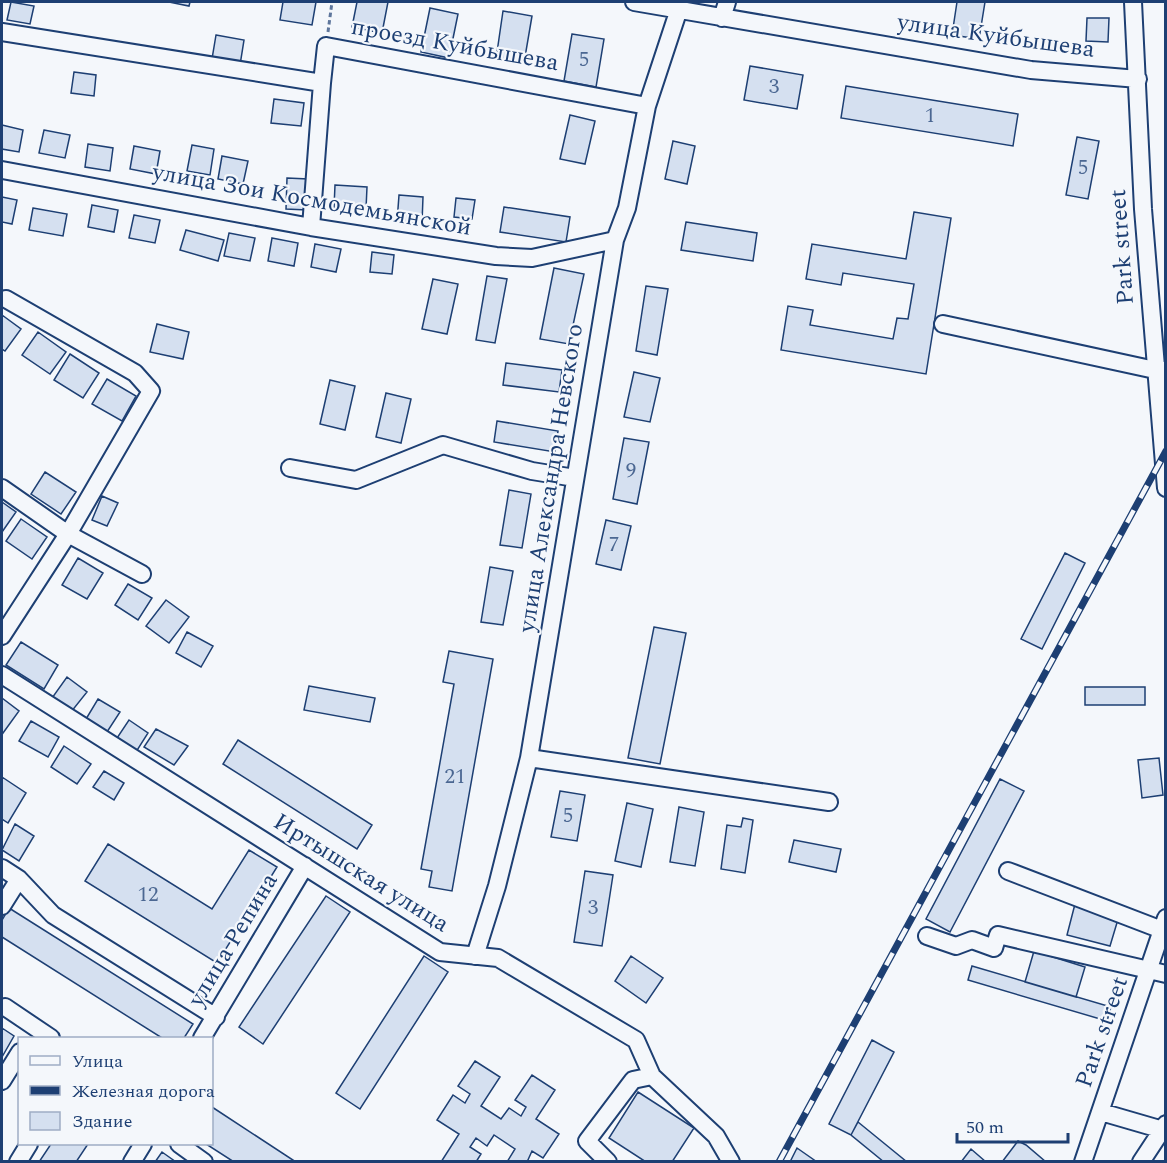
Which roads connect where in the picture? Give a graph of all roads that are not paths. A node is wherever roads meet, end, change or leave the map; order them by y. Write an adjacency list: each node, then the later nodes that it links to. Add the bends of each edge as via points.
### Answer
1 (634, 2): 4 (street, улица Куйбышева)
2 (727, 2): 5 (street)
3 (1133, 2): 7 (street, Park street)
4 (679, 9): 5 (street, улица Куйбышева); 9 (street, улица Александра Невского)
5 (723, 18): 7 (street, улица Куйбышева, via 1031,70)
6 (2, 32): 8 (street)
7 (1138, 79): 15 (street, Park street, via 1143,209)
8 (322, 83): 9 (street, проезд Куйбышева, via 326,46); 11 (street, проезд Куйбышева)
9 (647, 106): 12 (street, улица Александра Невского, via 627,208)
10 (2, 170): 11 (street, улица Зои Космодемьянской)
11 (311, 227): 12 (street, улица Зои Космодемьянской, via 496,256 532,258)
12 (615, 240): 17 (street, улица Александра Невского)
13 (6, 299): 20 (street, via 135,373 151,391)
14 (943, 324): 15 (street)
15 (1160, 370): 19 (street, Park street)
16 (290, 468): 17 (street, via 356,480 443,445 532,471)
17 (575, 478): 24 (street, улица Александра Невского)
18 (2, 488): 20 (street)
19 (1166, 488)
20 (68, 534): 21 (street); 22 (street)
21 (142, 574)
22 (2, 636)
23 (2, 675): 26 (street, Иртышская улица)
24 (529, 758): 25 (street); 33 (street, улица Александра Невского)
25 (829, 802)
26 (305, 866): 33 (street, Иртышская улица, via 440,952); 37 (street, улица Репина)
27 (2, 868): 29 (street)
28 (1008, 871): 31 (street)
29 (19, 879): 30 (street); 37 (street, via 52,915)
30 (2, 906)
31 (1164, 924): 34 (street, Park street)
32 (927, 936): 34 (street, via 956,946 972,940 994,948 998,935)
33 (475, 956): 42 (street, Иртышская улица, via 498,958 636,1040)
34 (1149, 970): 35 (street); 44 (street, Park street)
35 (1166, 974)
36 (5, 1007): 38 (street)
37 (216, 1017): 40 (street, улица Репина)
38 (31, 1033): 39 (street)
39 (47, 1037)
40 (203, 1037)
41 (18, 1055): 43 (street)
42 (652, 1076): 49 (street, Иртышская улица, via 716,1136); 53 (street, via 633,1080 587,1141)
43 (2, 1081)
44 (1101, 1112): 45 (street); 54 (street, Park street)
45 (1164, 1127): 55 (street)
46 (27, 1145): 50 (street)
47 (142, 1145): 51 (street)
48 (182, 1145): 52 (street)
49 (731, 1160)
50 (18, 1161)
51 (132, 1161)
52 (204, 1161)
53 (608, 1161)
54 (1083, 1161)
55 (1140, 1161)

